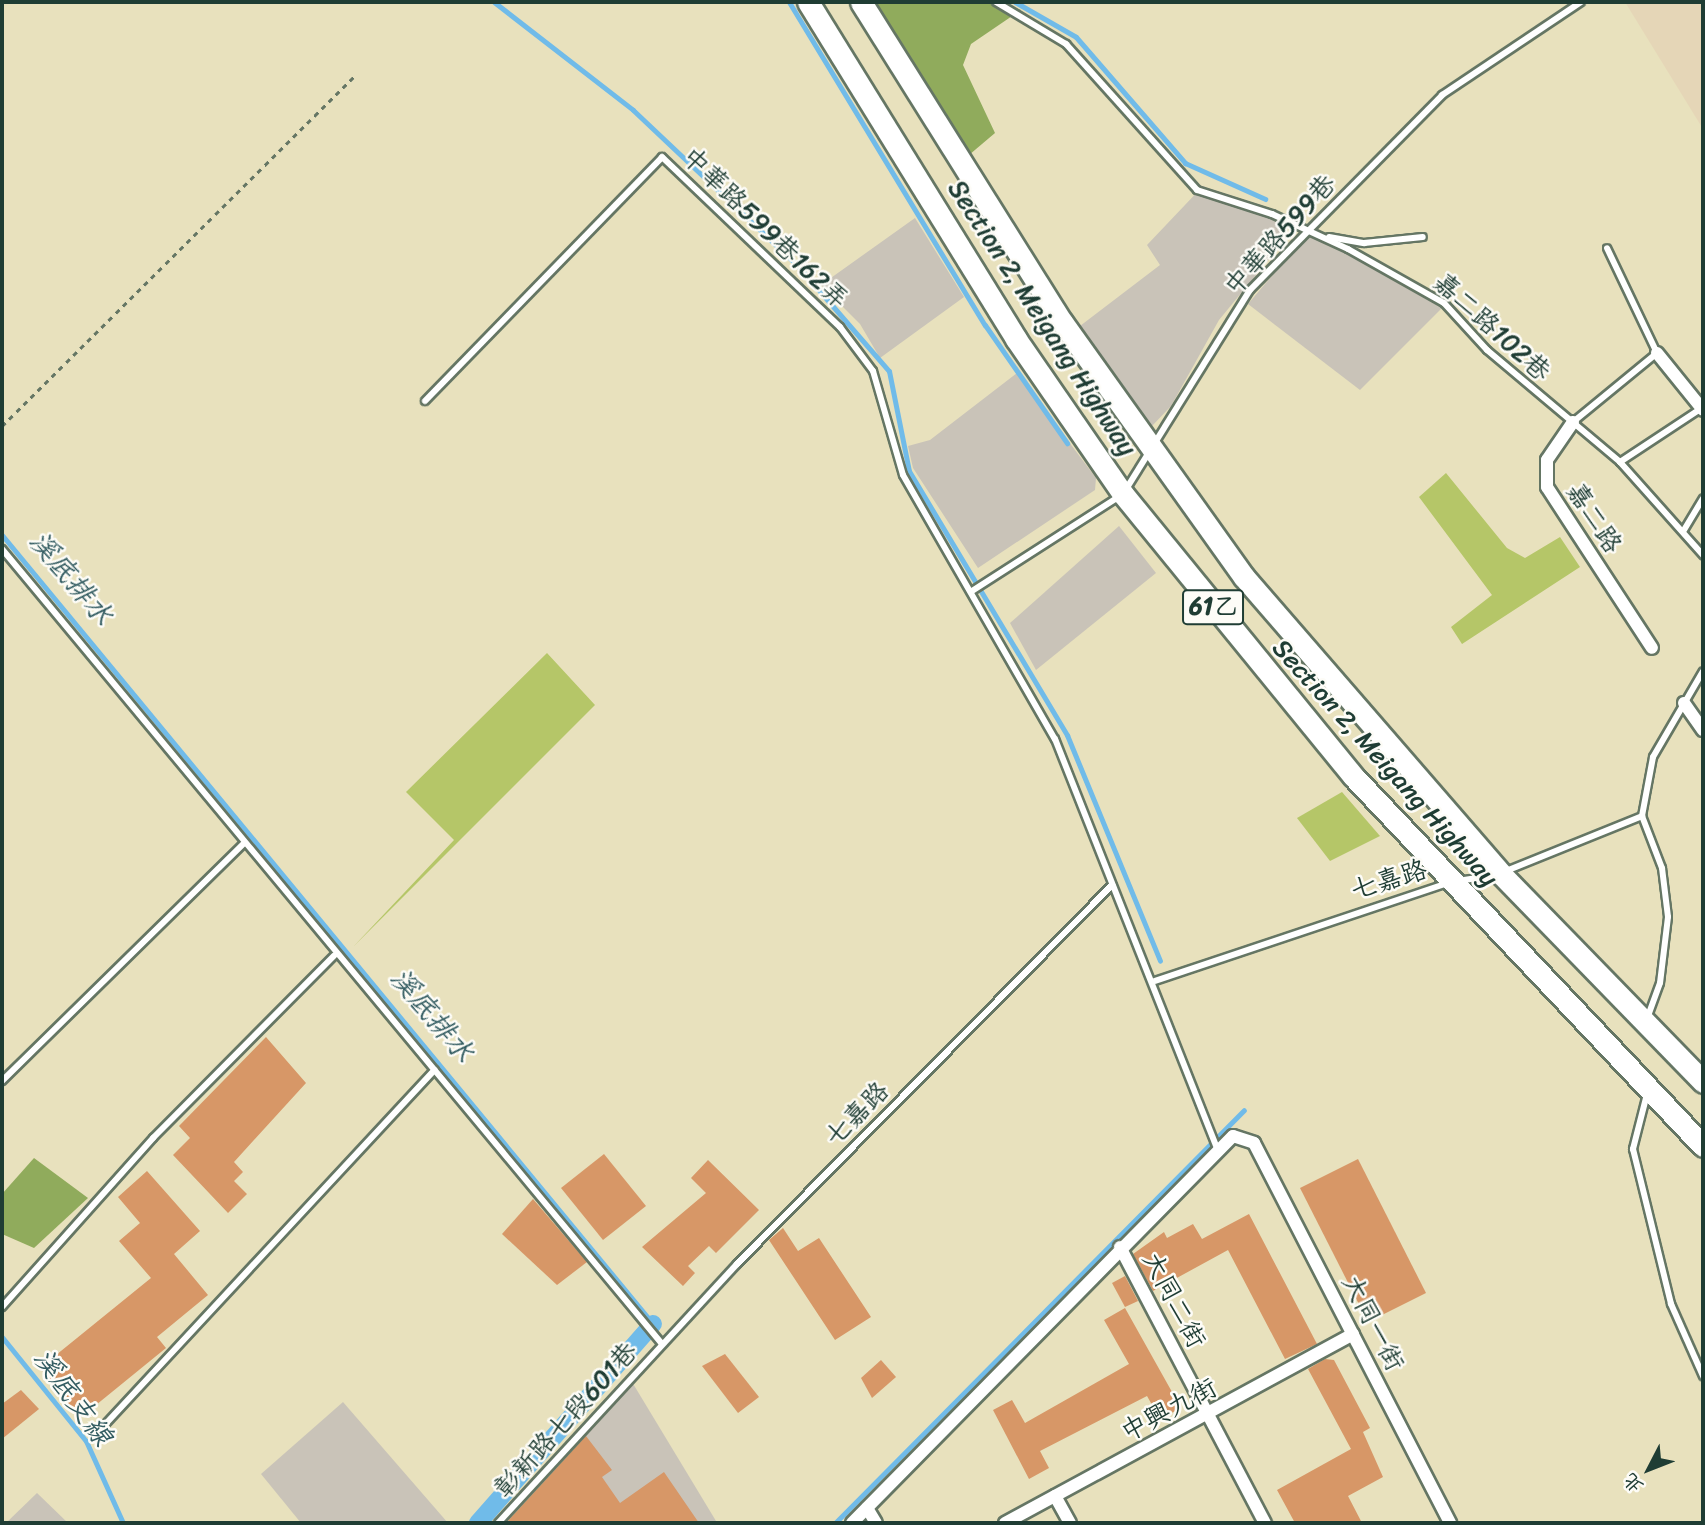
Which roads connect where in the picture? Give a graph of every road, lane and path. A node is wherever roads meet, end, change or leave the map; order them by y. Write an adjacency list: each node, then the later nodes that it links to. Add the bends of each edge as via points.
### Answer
1 (808, 2): 17 (main road, Section 2, Meigang Highway / 61乙, via 1017,339)
2 (860, 2): 15 (main road, Section 2, Meigang Highway / 61乙)
3 (996, 2): 6 (lane, 嘉二路102巷, via 1066,44 1197,190 1272,214)
4 (1581, 2): 6 (lane, 中華路599巷, via 1443,95)
5 (356, 75): 14 (path)
6 (1305, 232): 7 (lane, 嘉二路102巷); 15 (lane, 中華路599巷, via 1250,290)
7 (1323, 237): 8 (lane, via 1364,243); 13 (lane, 嘉二路102巷, via 1444,303 1487,350)
8 (1423, 237)
9 (1607, 248): 10 (lane)
10 (1657, 353): 12 (street); 13 (lane, 嘉二路)
11 (425, 401): 22 (lane, 中華路599巷162弄, via 662,157 841,327 873,371 903,474)
12 (1703, 409): 16 (lane)
13 (1573, 422): 16 (lane, 嘉二路102巷); 23 (street, 嘉二路, via 1547,460 1546,487)
14 (2, 426)
15 (1151, 456): 17 (lane, 中華路599巷); 29 (main road, Section 2, Meigang Highway / 61乙, via 1319,670)
16 (1620, 462): 19 (lane, 嘉二路102巷)
17 (1123, 494): 22 (lane, 中華路599巷); 30 (main road, Section 2, Meigang Highway / 61乙, via 1281,691)
18 (1703, 498): 19 (lane)
19 (1684, 530): 21 (lane, 嘉二路102巷)
20 (2, 549): 28 (lane)
21 (1703, 555)
22 (972, 591): 31 (lane, via 1055,739)
23 (1652, 648)
24 (1703, 671): 25 (lane)
25 (1684, 703): 26 (street); 27 (lane, via 1653,757)
26 (1703, 730)
27 (1642, 816): 29 (lane, 七嘉路); 34 (lane, via 1662,868 1668,918 1660,983)
28 (243, 845): 32 (lane); 36 (lane)
29 (1502, 874): 30 (lane, 七嘉路); 34 (main road, Section 2, Meigang Highway / 61乙)
30 (1451, 882): 33 (lane, 七嘉路); 38 (main road, Section 2, Meigang Highway / 61乙)
31 (1112, 885): 33 (lane); 44 (lane, 七嘉路)
32 (334, 956): 35 (lane); 42 (lane, via 153,1138)
33 (1155, 981): 40 (lane)
34 (1645, 1023): 37 (main road, Section 2, Meigang Highway / 61乙)
35 (435, 1070): 44 (lane); 47 (lane)
36 (2, 1081)
37 (1703, 1082)
38 (1649, 1089): 39 (main road, Section 2, Meigang Highway / 61乙); 45 (lane, via 1633,1149 1671,1304)
39 (1703, 1146)
40 (1217, 1148): 41 (street); 43 (street, 大同一街, via 1233,1136 1254,1143)
41 (1120, 1247): 46 (street, 大同二街); 49 (street)
42 (2, 1307)
43 (1353, 1334): 46 (street, 中興九街); 56 (street, 大同一街)
44 (662, 1344): 50 (lane, 彰新路七段601巷)
45 (1703, 1376)
46 (1210, 1414): 48 (street, 中興九街); 55 (street, 大同二街)
47 (99, 1432)
48 (1055, 1496): 53 (street, 中興九街); 54 (street)
49 (867, 1508): 51 (street); 52 (street)
50 (498, 1523)
51 (852, 1523)
52 (876, 1523)
53 (1005, 1523)
54 (1070, 1523)
55 (1265, 1523)
56 (1450, 1523)

